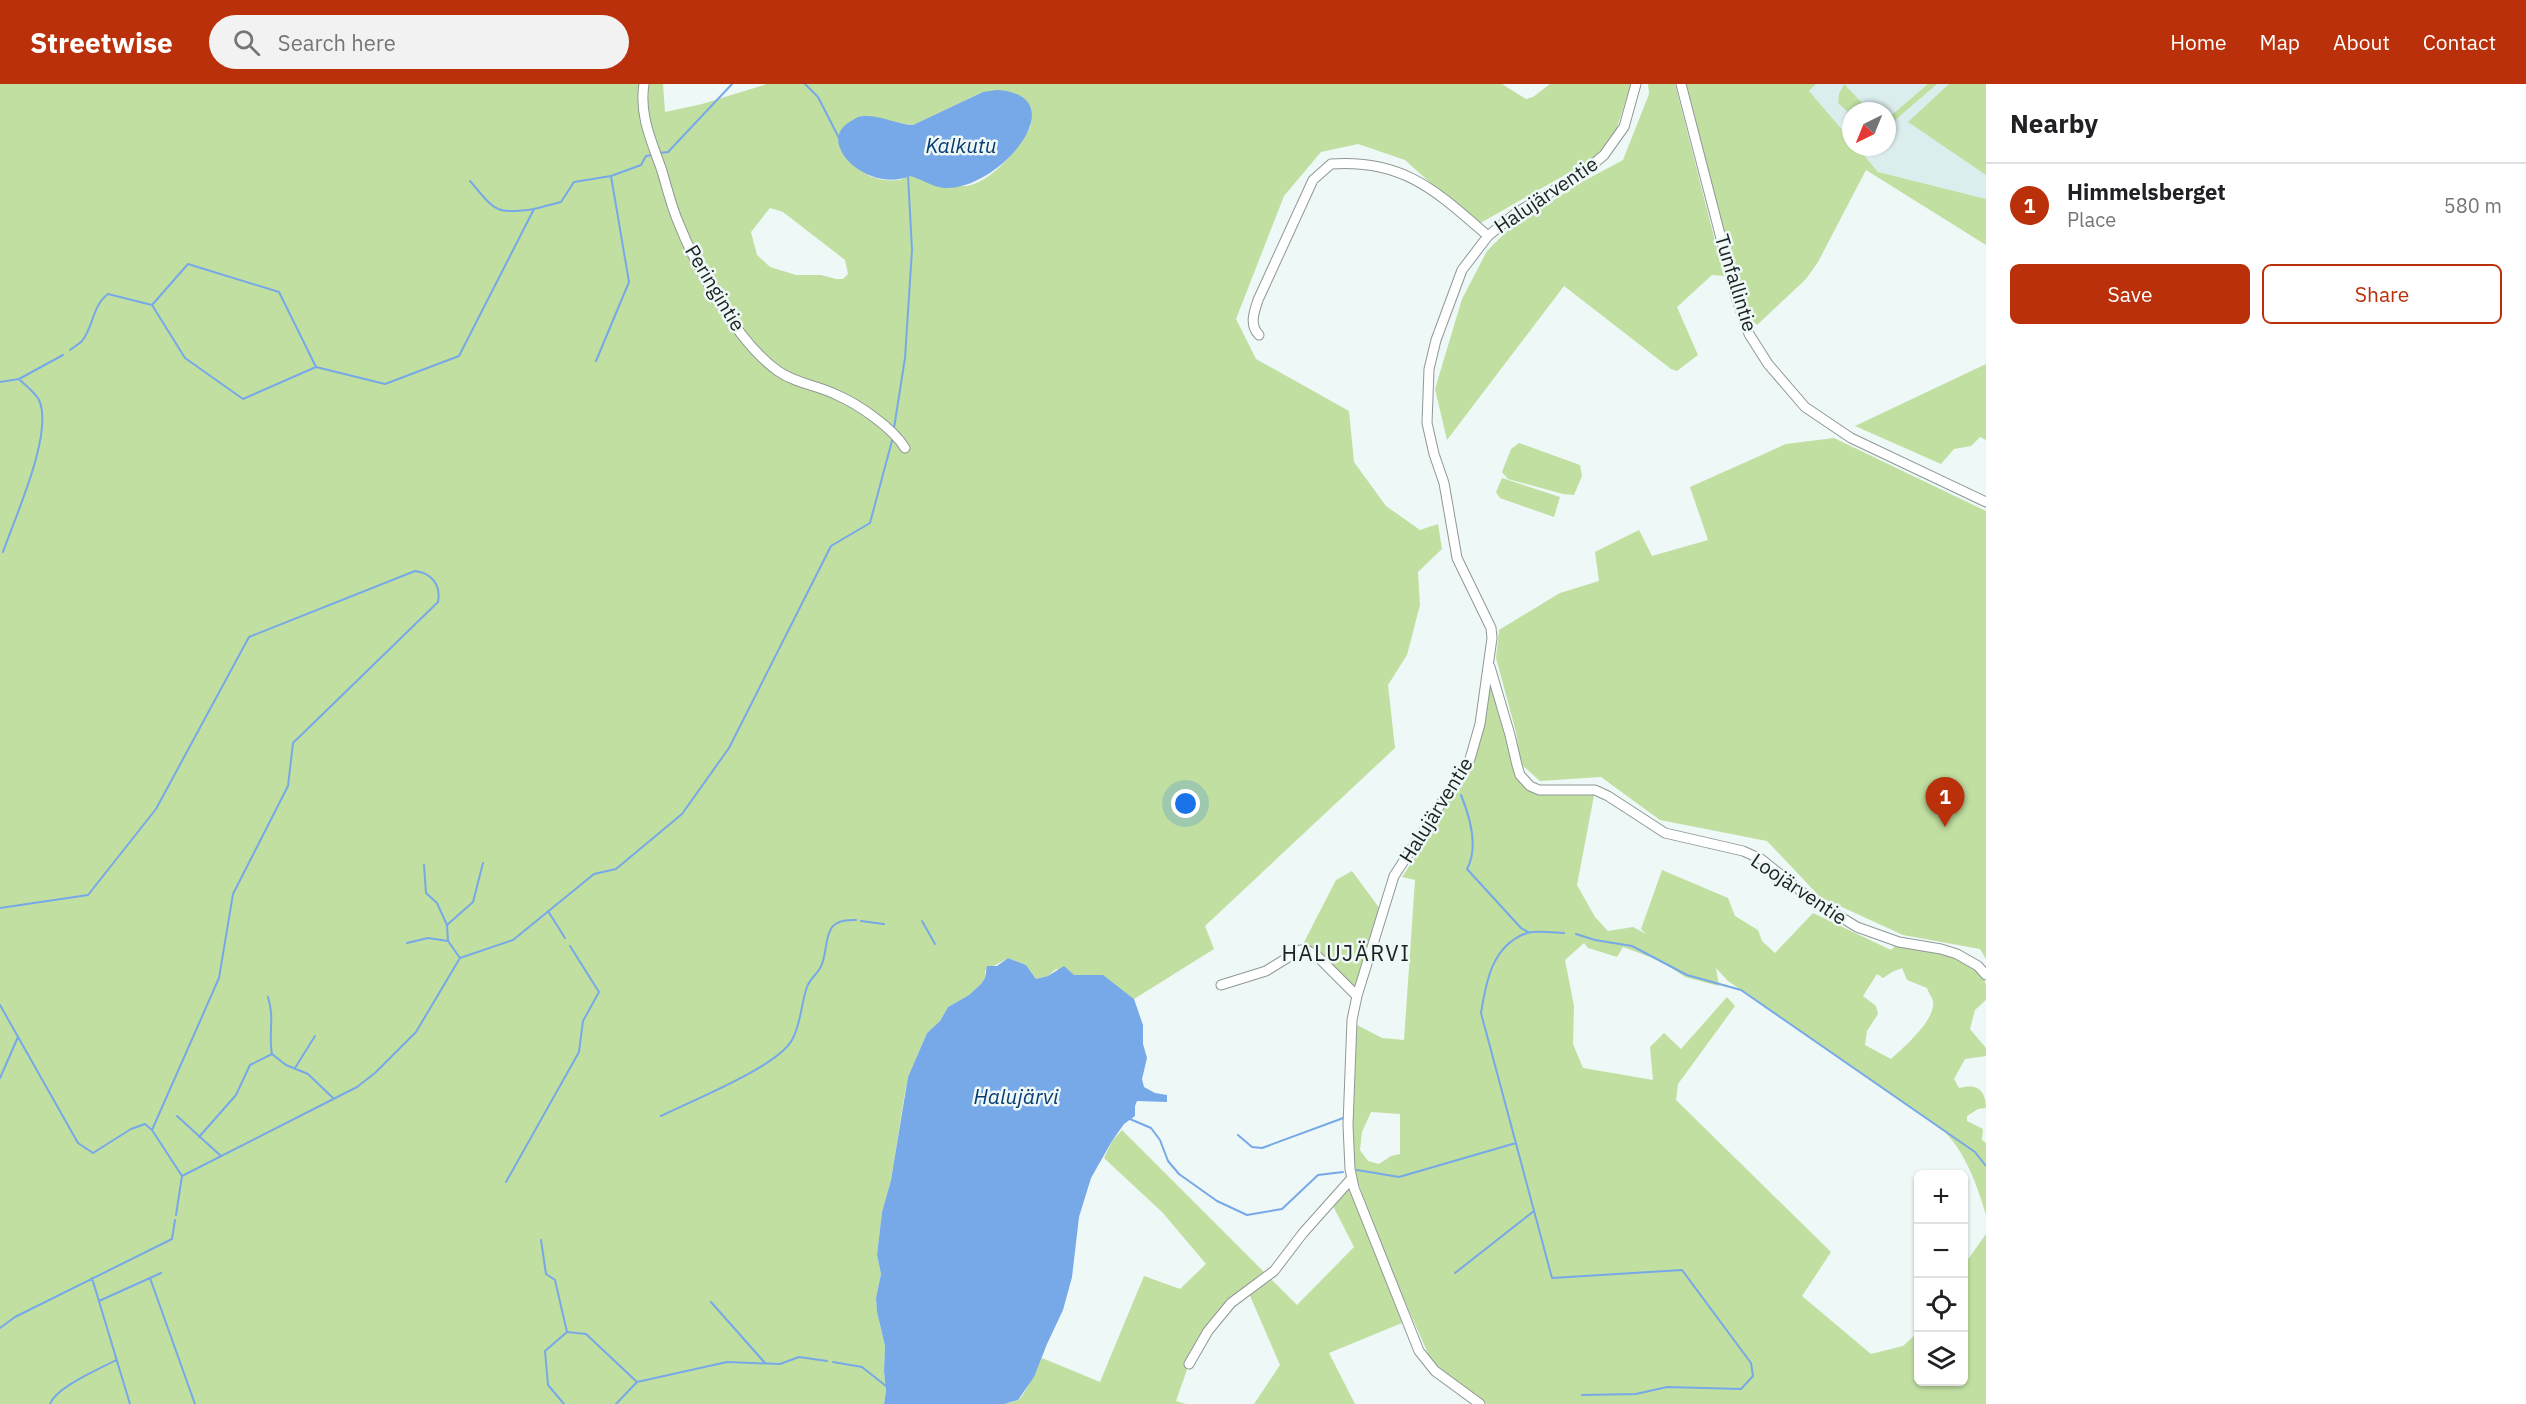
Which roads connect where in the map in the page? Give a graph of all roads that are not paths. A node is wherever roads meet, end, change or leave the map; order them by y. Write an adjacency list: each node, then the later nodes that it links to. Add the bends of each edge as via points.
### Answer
1 (644, 84): 6 (street, Peringintie, via 642,107 646,127 678,223 732,323 777,371 857,406)
2 (1635, 84): 4 (street, Halujärventie, via 1624,127 1604,155)
3 (1681, 84): 7 (street, Tunfallintie, via 1737,300 1749,334 1767,364 1805,407 1851,438)
4 (1488, 236): 5 (street, via 1422,182 1368,164 1331,164 1313,180 1258,300 1253,315); 8 (street, Halujärventie, via 1462,270 1448,303 1429,369 1426,395 1427,423 1444,483 1457,558 1491,628)
5 (1259, 335)
6 (905, 448)
7 (1986, 502)
8 (1489, 664): 9 (street, Loojärventie, via 1520,775 1530,786 1539,790 1595,790 1665,833 1743,851 1761,859 1811,899 1857,927 1899,942 1958,954); 11 (street, Halujärventie, via 1470,759 1394,876)
9 (1986, 975)
10 (1221, 985): 11 (street, via 1259,974 1300,950 1307,950)
11 (1357, 996): 12 (street, Halujärventie, via 1352,1020 1348,1125)
12 (1352, 1178): 13 (street, via 1302,1233 1275,1271 1227,1308); 14 (street, Halujärventie, via 1419,1350 1435,1371)
13 (1189, 1364)
14 (1480, 1404)

